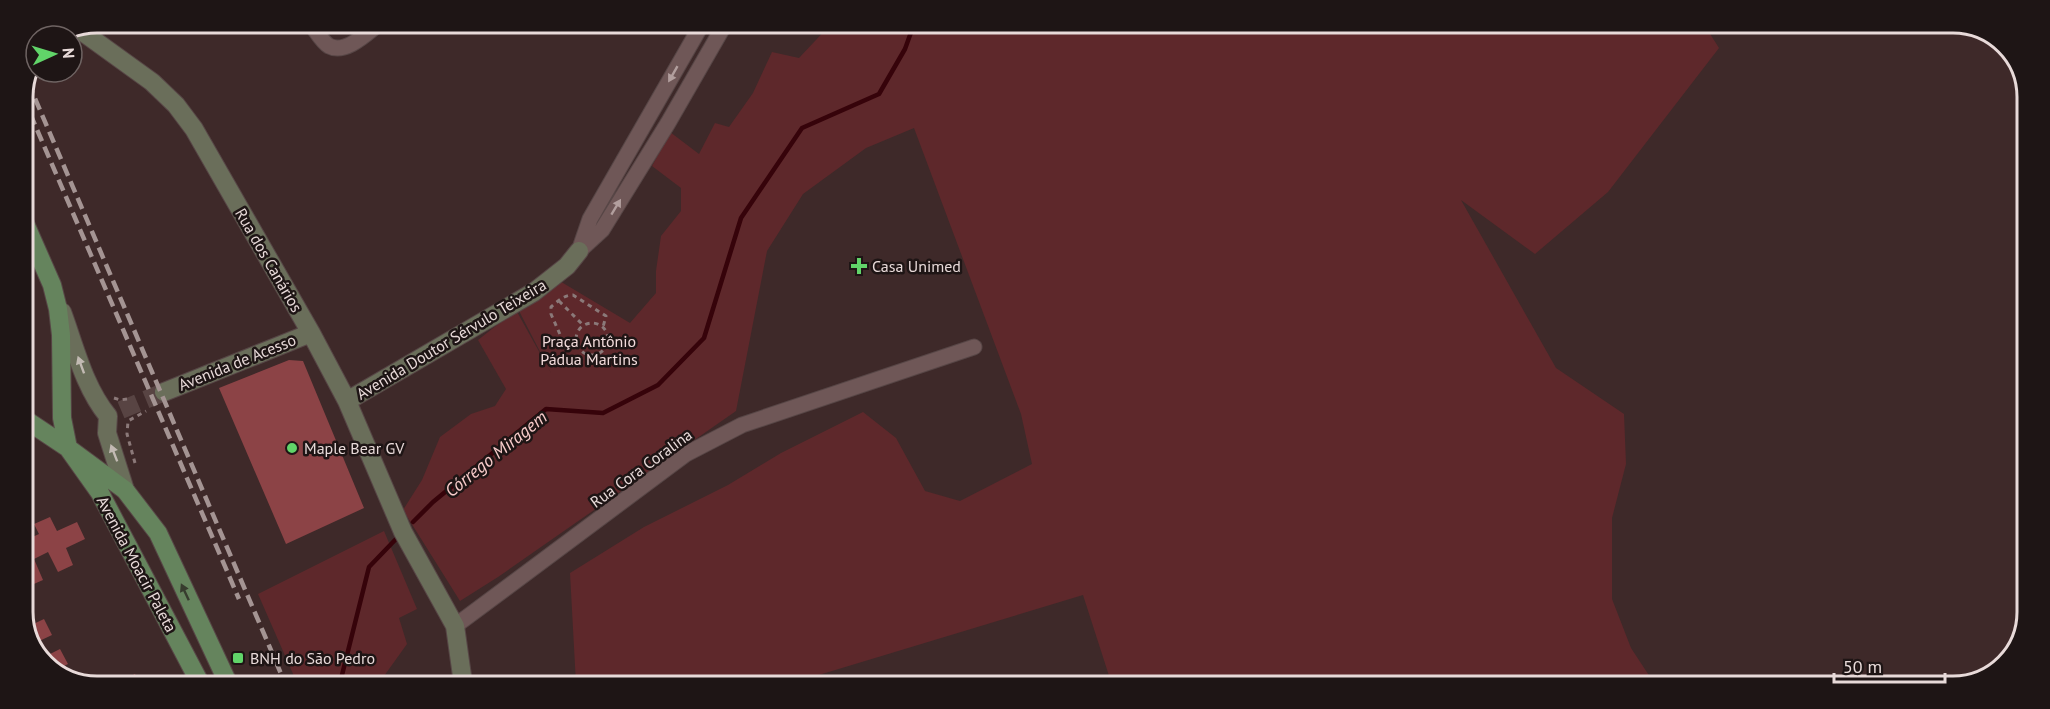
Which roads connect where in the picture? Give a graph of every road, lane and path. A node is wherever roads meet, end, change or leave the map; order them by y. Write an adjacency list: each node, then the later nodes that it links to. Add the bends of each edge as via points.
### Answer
1 (317, 33): 2 (street, via 327,46 336,48 352,44)
2 (367, 33)
3 (697, 33): 7 (street, Avenida Doutor Sérvulo Teixeira, one-way to 7, via 590,219)
4 (720, 33): 7 (street, Avenida Doutor Sérvulo Teixeira, one-way to 4, via 602,230)
5 (85, 34): 12 (street, Rua dos Canários, via 152,82 176,105 194,129)
6 (33, 242): 8 (main road)
7 (579, 251): 17 (street, Avenida Doutor Sérvulo Teixeira, via 567,266 534,292)
8 (52, 285): 18 (street, one-way to 8, via 96,402); 21 (main road, via 60,323 62,418)
9 (559, 300): 10 (path); 11 (path, via 573,295 606,316); 13 (path, via 551,307 551,314 566,348)
10 (583, 325): 11 (path, via 593,322); 13 (path, via 577,334)
11 (603, 327): 13 (path, via 608,341 599,354 588,354)
12 (311, 333): 15 (street, Avenida de Acesso); 17 (street, Rua dos Canários)
13 (577, 344)
14 (974, 347): 25 (street, Rua Cora Coralina, via 742,425 711,440 686,454)
15 (164, 392)
16 (108, 394): 18 (path, via 120,400)
17 (347, 401): 25 (street, Rua dos Canários, via 403,532)
18 (119, 408): 23 (street, one-way to 18, via 107,433)
19 (146, 411): 22 (path, via 126,427)
20 (33, 425): 21 (main road, Avenida Moacir Paleta)
21 (68, 448): 23 (main road, Avenida Moacir Paleta); 26 (main road, Avenida Moacir Paleta, via 100,493)
22 (135, 470)
23 (124, 490): 24 (main road, Avenida Moacir Paleta, one-way to 23, via 158,533)
24 (199, 622): 26 (main road); 28 (main road, Avenida Moacir Paleta)
25 (455, 626): 29 (street, Rua dos Canários)
26 (175, 638): 27 (main road, Avenida Moacir Paleta)
27 (196, 676)
28 (225, 676)
29 (463, 676)

